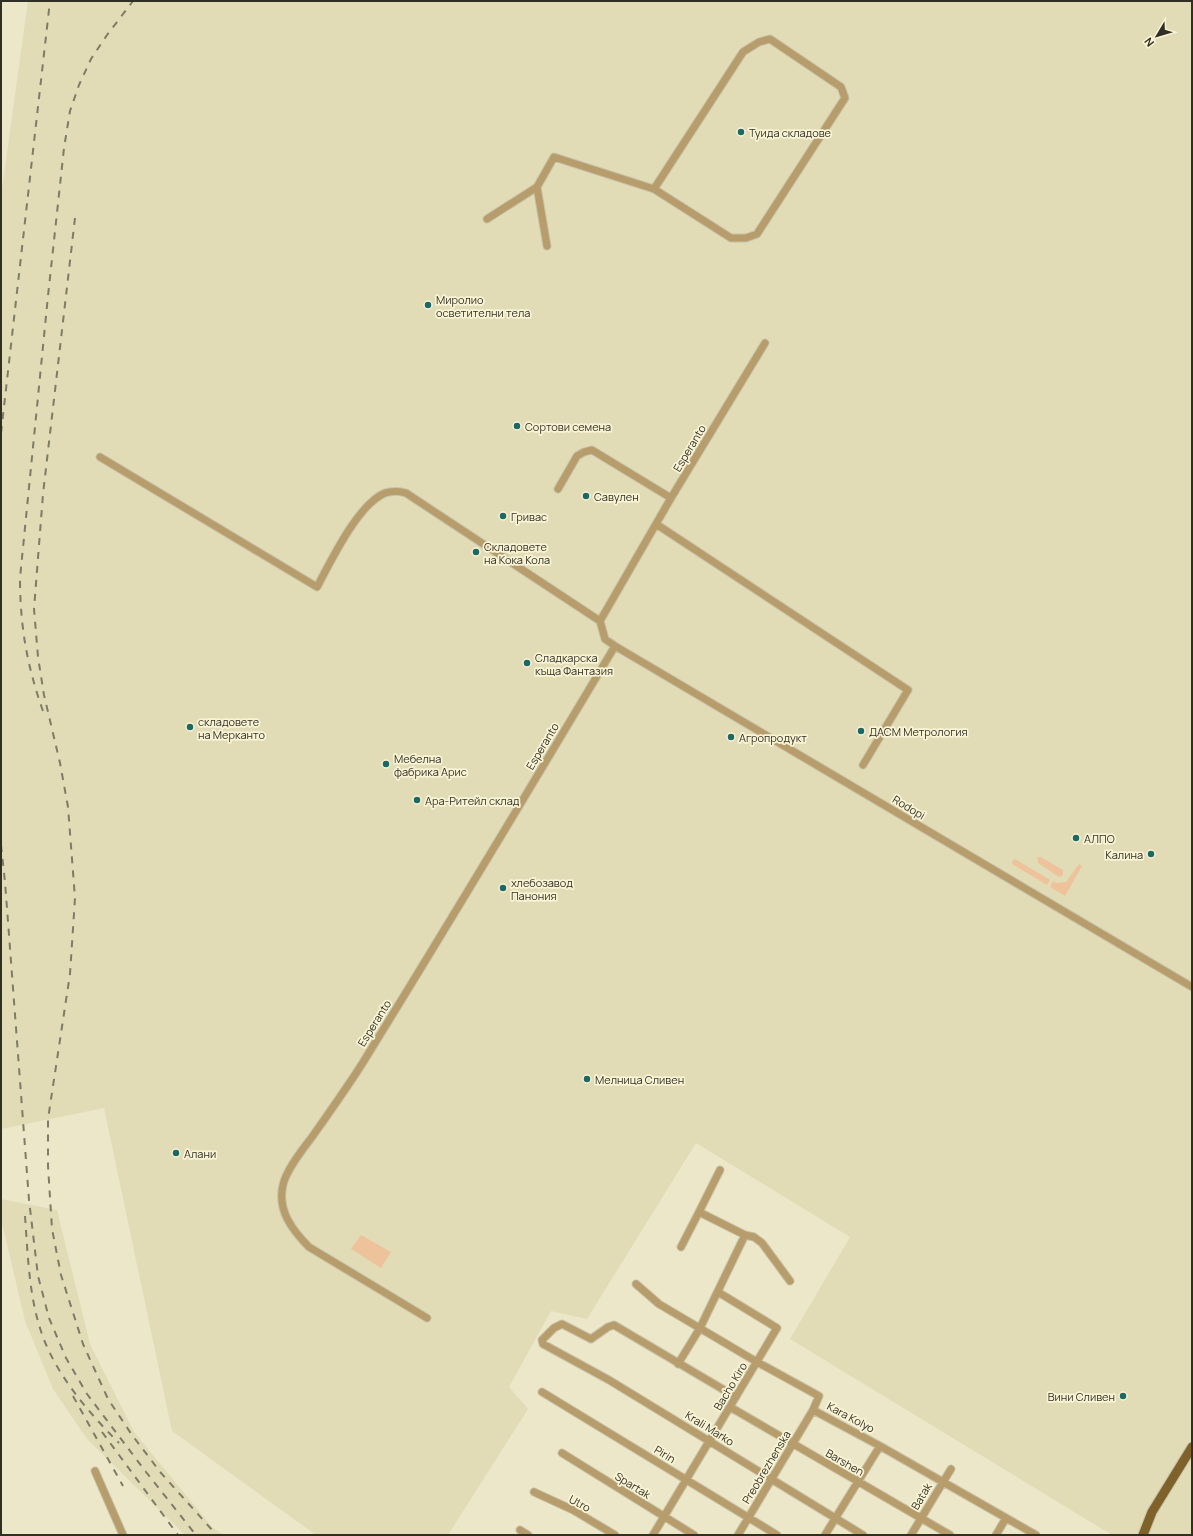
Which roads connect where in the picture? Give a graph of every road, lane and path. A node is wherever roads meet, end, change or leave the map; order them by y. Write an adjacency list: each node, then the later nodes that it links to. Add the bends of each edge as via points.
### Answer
1 (537, 187): 2 (street, via 554,157); 3 (street); 4 (street)
2 (654, 189): 2 (street, via 743,52 759,42 770,39 841,87 845,98 757,234 746,238 731,238)
3 (487, 219)
4 (547, 246)
5 (765, 343): 8 (street, Esperanto)
6 (100, 457): 10 (street, via 317,587 347,534 370,503 386,493 406,493)
7 (558, 489): 8 (street, via 577,456 592,450)
8 (671, 498): 9 (street, Esperanto)
9 (656, 524): 10 (street, Esperanto); 12 (street, via 908,690)
10 (600, 621): 11 (street, via 605,639)
11 (615, 646): 13 (street, Rodopi); 21 (street, Esperanto, via 448,925 350,1082 298,1156 283,1183 281,1199 285,1215 295,1233 308,1247)
12 (864, 765)
13 (1192, 987)
14 (720, 1170): 15 (street)
15 (699, 1212): 16 (street); 17 (street)
16 (745, 1235): 18 (street, via 754,1237 762,1243); 20 (street)
17 (681, 1247)
18 (790, 1281)
19 (636, 1284): 22 (street, Kara Kolyo, via 659,1304)
20 (718, 1292): 22 (street); 23 (street, Bacho Kiro, via 778,1328)
21 (427, 1318)
22 (700, 1328): 23 (street, Kara Kolyo); 24 (street)
23 (757, 1362): 26 (street, Bacho Kiro); 28 (street, Kara Kolyo, via 819,1396)
24 (678, 1364): 26 (street); 29 (street, Krali Marko, via 614,1325 591,1339 562,1324 542,1340 543,1344 609,1380)
25 (542, 1392): 37 (street, Pirin)
26 (736, 1397): 27 (street, Bacho Kiro)
27 (730, 1407): 29 (street, Bacho Kiro); 30 (street, Barshen)
28 (813, 1410): 30 (street, Preobrezhenska); 31 (street, Kara Kolyo)
29 (710, 1441): 36 (street, Krali Marko); 37 (street, Bacho Kiro)
30 (793, 1444): 36 (street, Preobrezhenska); 38 (street, Barshen)
31 (880, 1446): 38 (street); 39 (street, Kara Kolyo)
32 (1192, 1447): 60 (main road, via 1152,1512)
33 (562, 1453): 41 (street, Spartak)
34 (951, 1469): 39 (street, Batak)
35 (95, 1471): 47 (street)
36 (772, 1479): 42 (street, Preobrezhenska); 43 (street, Krali Marko)
37 (686, 1480): 41 (street, Bacho Kiro); 42 (street, Pirin)
38 (858, 1482): 43 (street); 44 (street, Barshen)
39 (943, 1482): 44 (street, Batak); 45 (street, Kara Kolyo)
40 (534, 1492): 49 (street, Utro, via 573,1510)
41 (664, 1517): 50 (street, Bacho Kiro); 51 (street, Spartak)
42 (749, 1518): 52 (street, Preobrezhenska); 53 (street, Pirin)
43 (836, 1518): 54 (street); 55 (street, Krali Marko)
44 (921, 1518): 56 (street, Batak); 57 (street, Barshen)
45 (1006, 1518): 58 (street); 59 (street, Kara Kolyo)
46 (520, 1530): 48 (street)
47 (122, 1535)
48 (528, 1535)
49 (615, 1535)
50 (653, 1535)
51 (694, 1535)
52 (738, 1535)
53 (777, 1535)
54 (825, 1535)
55 (863, 1535)
56 (910, 1535)
57 (950, 1535)
58 (996, 1535)
59 (1036, 1535)
60 (1143, 1535)

